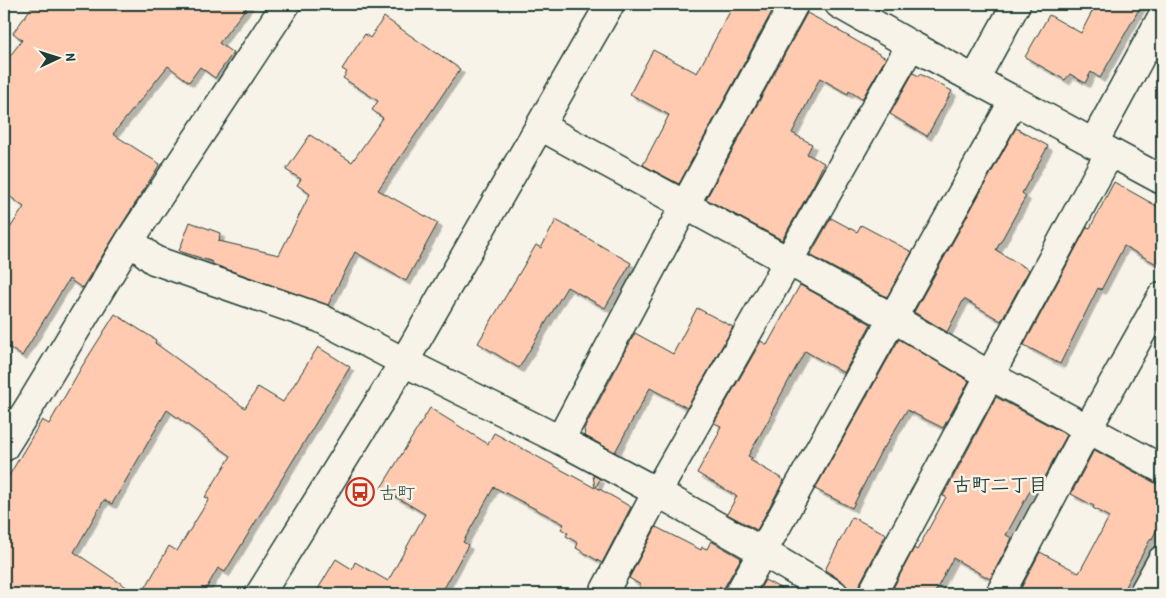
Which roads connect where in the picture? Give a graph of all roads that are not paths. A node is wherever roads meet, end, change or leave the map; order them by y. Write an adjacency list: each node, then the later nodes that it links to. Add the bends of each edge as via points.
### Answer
1 (286, 4): 14 (street)
2 (610, 4): 10 (street)
3 (794, 4): 13 (street)
4 (840, 4): 7 (street)
5 (1016, 4): 8 (street)
6 (1162, 17): 11 (street)
7 (911, 45): 8 (street); 15 (street)
8 (976, 79): 9 (street)
9 (1014, 100): 11 (street); 17 (street)
10 (540, 126): 13 (street); 18 (street)
11 (1102, 148): 12 (street); 19 (street)
12 (1162, 180)
13 (684, 206): 15 (street); 21 (street)
14 (130, 240): 18 (street, via 154,260 320,318); 22 (street)
15 (788, 261): 17 (street); 24 (street)
16 (1162, 296): 20 (street)
17 (893, 318): 19 (street); 25 (street)
18 (404, 362): 21 (street); 27 (street)
19 (989, 375): 20 (street); 31 (street)
20 (1088, 428): 23 (street); 32 (street)
21 (560, 440): 24 (street)
22 (4, 446)
23 (1162, 468)
24 (658, 492): 25 (street); 28 (street)
25 (763, 552): 29 (street); 30 (street)
26 (1162, 560): 33 (street)
27 (264, 593)
28 (603, 594)
29 (739, 594)
30 (834, 594)
31 (872, 594)
32 (1000, 594)
33 (1143, 594)

